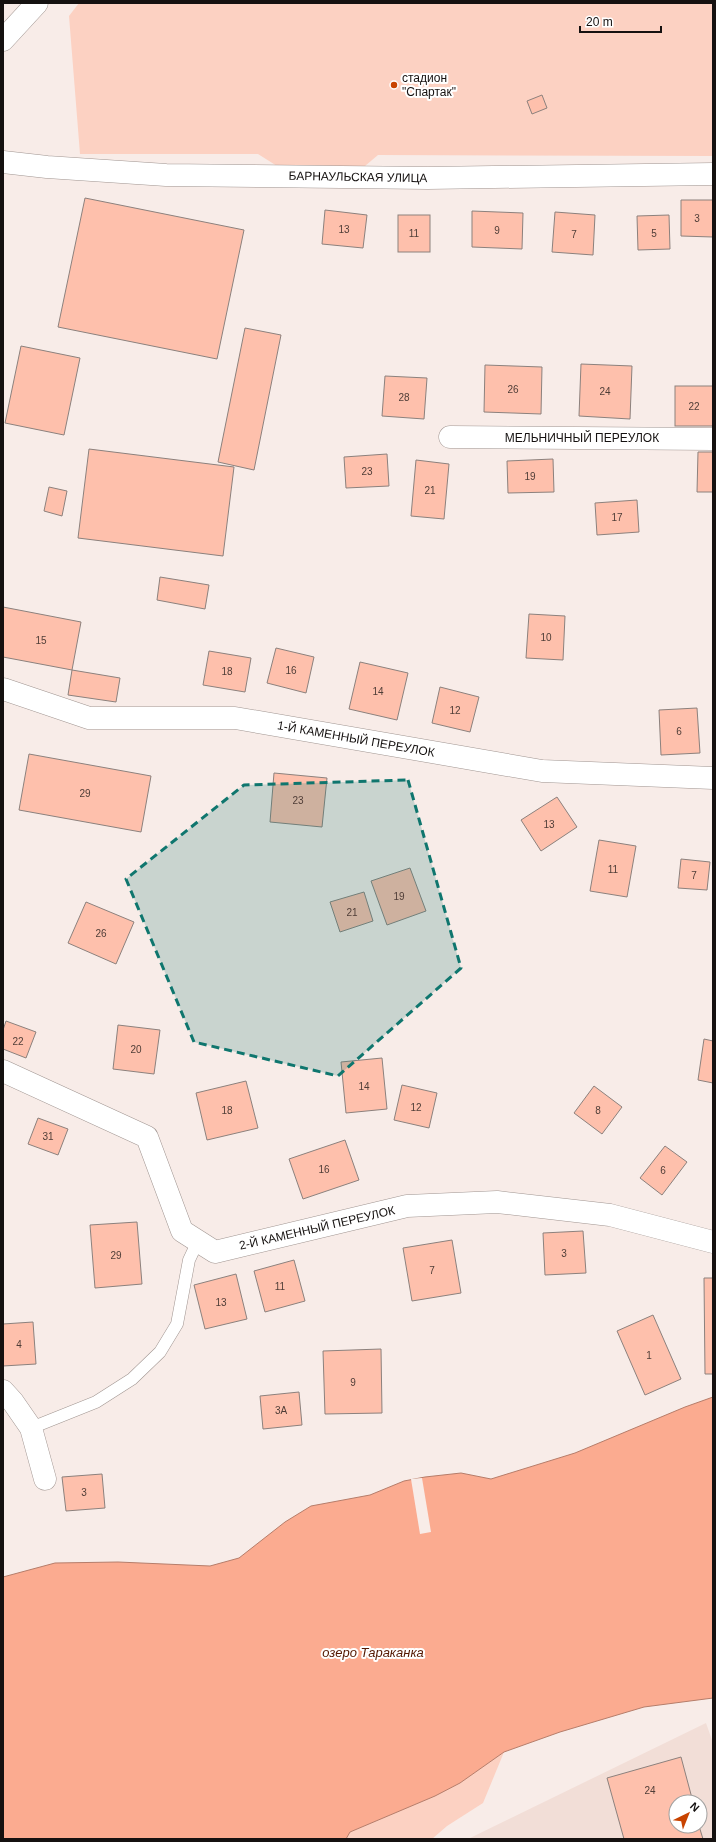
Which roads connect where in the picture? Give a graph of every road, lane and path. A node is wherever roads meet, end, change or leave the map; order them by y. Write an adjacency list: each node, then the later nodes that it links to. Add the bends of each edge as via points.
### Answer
1 (37, 3): 2 (street)
2 (3, 40)
3 (3, 162): 4 (street, БАРНАУЛЬСКАЯ УЛИЦА, via 166,175 428,178)
4 (713, 174)
5 (450, 437): 6 (street, МЕЛЬНИЧНЫЙ ПЕРЕУЛОК)
6 (713, 439)
7 (3, 689): 8 (street, 1-Й КАМЕННЫЙ ПЕРЕУЛОК, via 89,718 235,718 542,770)
8 (713, 778)
9 (3, 1071): 10 (street, 2-Й КАМЕННЫЙ ПЕРЕУЛОК, via 147,1137 182,1231)
10 (198, 1241): 11 (street, 2-Й КАМЕННЫЙ ПЕРЕУЛОК, via 215,1252 407,1206 497,1202 610,1215); 13 (lane, via 189,1260 177,1324 160,1352 132,1379 96,1402)
11 (713, 1242)
12 (3, 1391): 13 (street)
13 (31, 1428): 14 (street)
14 (45, 1479)

